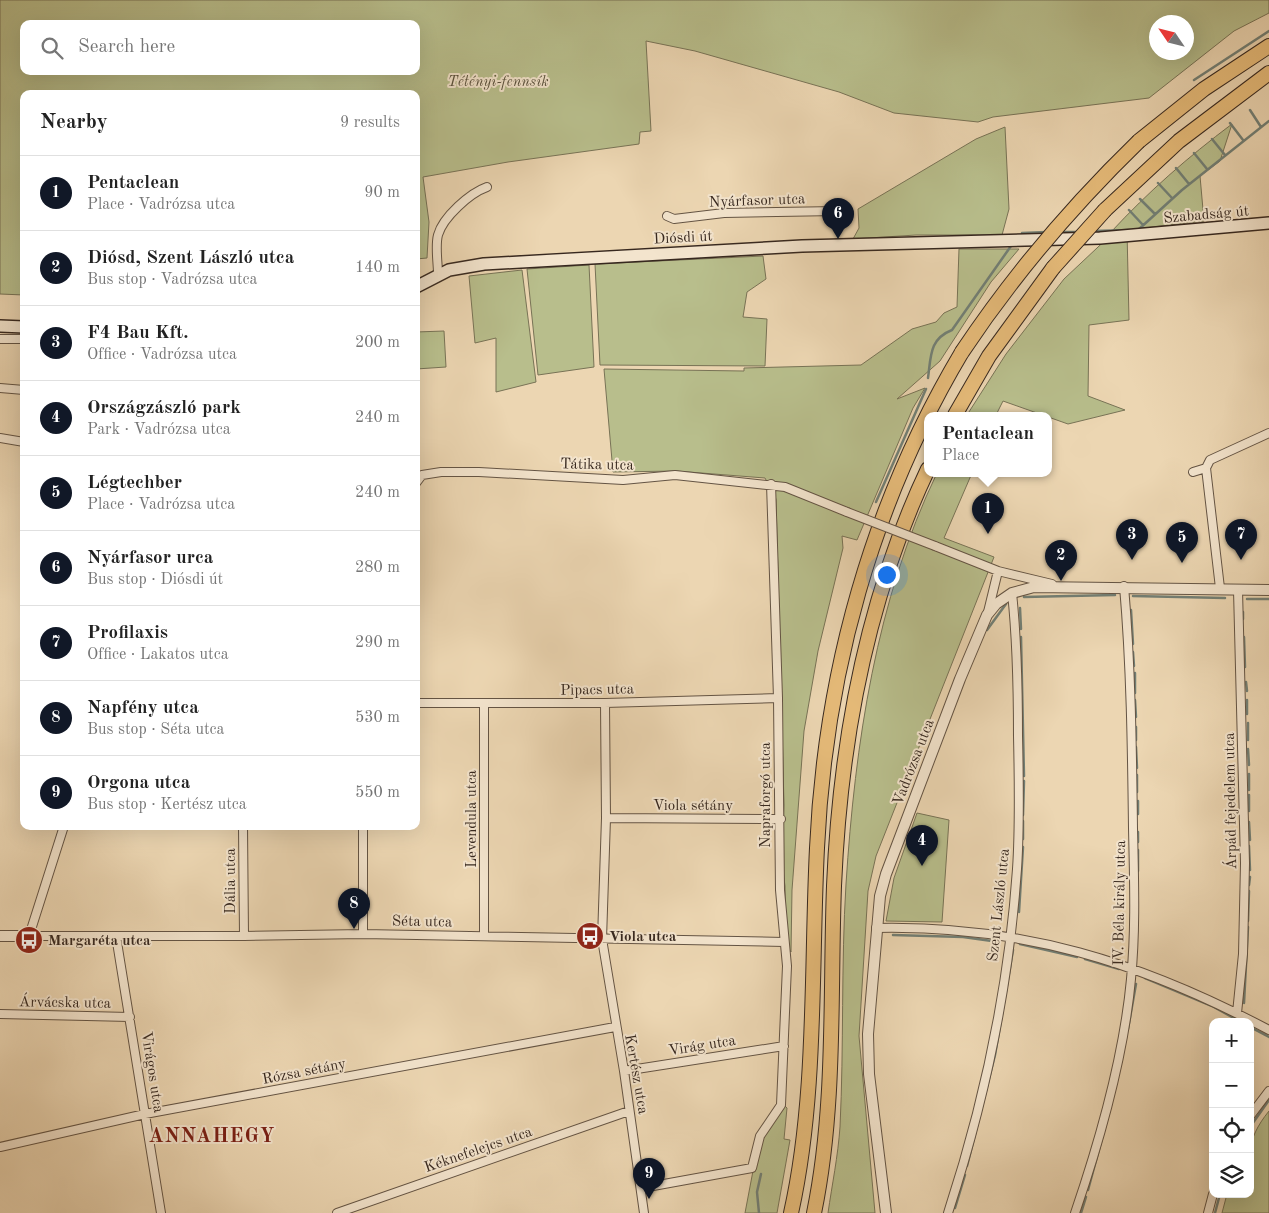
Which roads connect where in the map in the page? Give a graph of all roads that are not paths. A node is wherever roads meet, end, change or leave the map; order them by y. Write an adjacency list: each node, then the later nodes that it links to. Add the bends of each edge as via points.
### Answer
1 (1269, 46): 16 (highway, bridge, via 1204,89 1139,141 1084,195 999,297 962,352)
2 (1269, 73): 17 (highway, bridge, via 1179,141 1105,210 1053,268 990,356)
3 (486, 187): 8 (street, via 470,194 442,227 438,236)
4 (849, 213): 5 (street, Nyárfasor utca, via 724,213 674,219)
5 (667, 216)
6 (1269, 223): 7 (main road, Szabadság út, via 1146,234)
7 (957, 242): 8 (main road, Diósdi út, via 802,246 484,264)
8 (438, 274): 9 (main road, Diósdi út)
9 (420, 285)
10 (0, 326): 11 (main road)
11 (20, 326)
12 (0, 339): 13 (street)
13 (20, 339)
14 (0, 388): 15 (street)
15 (20, 390)
16 (929, 412)
17 (957, 412)
18 (924, 423): 74 (highway, bridge, via 899,475 866,566 837,672 820,800 805,1122)
19 (1269, 433): 22 (street, via 1210,460)
20 (0, 438): 21 (street)
21 (20, 441)
22 (1206, 468): 23 (street); 32 (street)
23 (1193, 472)
24 (925, 477): 75 (highway, via 885,575 852,706 837,838 826,1123)
25 (420, 478): 26 (street, Tátika utca, via 440,472 622,480 675,475)
26 (771, 484): 27 (street, Tátika utca, bridge); 37 (street, Napraforgó utca)
27 (984, 565): 28 (street, Tátika utca); 29 (street)
28 (998, 571): 29 (street); 30 (street, Tátika utca)
29 (995, 584): 36 (street)
30 (1056, 585): 31 (street, Vadrózsa utca); 35 (street, Vadrózsa utca)
31 (1124, 586): 32 (street, Vadrózsa utca); 56 (street, IV. Béla király utca, via 1133,775)
32 (1220, 588): 33 (street, Vadrózsa utca)
33 (1238, 590): 34 (street, Vadrózsa utca); 57 (street, Árpád fejedelem utca, via 1245,862 1243,954)
34 (1269, 590)
35 (1012, 593): 36 (street, Vadrózsa utca); 53 (street, Szent László utca, via 1016,635 1019,796)
36 (987, 615): 46 (street, Vadrózsa utca, via 886,874)
37 (778, 698): 40 (street, Pipacs utca); 42 (street, Napraforgó utca)
38 (420, 703): 39 (street, Pipacs utca)
39 (484, 703): 40 (street, Pipacs utca); 48 (street, Levendula utca)
40 (605, 704): 41 (street)
41 (606, 818): 42 (street, Viola sétány); 54 (street)
42 (781, 819): 55 (street, Napraforgó utca, via 780,890)
43 (63, 830): 50 (street)
44 (244, 830): 52 (street, Dália utca)
45 (363, 830): 47 (street)
46 (876, 928): 53 (street, via 970,931); 76 (street, Vadrózsa utca, via 868,1034 869,1074)
47 (363, 934): 48 (street, Séta utca); 52 (street, Séta utca)
48 (484, 935): 54 (street, Séta utca)
49 (0, 936): 50 (street)
50 (29, 936): 51 (street, Séta utca)
51 (116, 936): 52 (street, Séta utca); 59 (street, Virágos utca)
52 (244, 936)
53 (1011, 936): 56 (street); 77 (street, Szent László utca, via 981,1096)
54 (602, 939): 55 (street, Séta utca); 60 (street, Kertész utca)
55 (784, 942): 62 (street, Napraforgó utca, via 787,966)
56 (1131, 967): 57 (street); 78 (street, IV. Béla király utca, via 1123,1029 1105,1113)
57 (1237, 1013): 61 (street)
58 (0, 1014): 59 (street, Árvácska utca)
59 (130, 1017): 67 (street, Virágos utca)
60 (615, 1026): 63 (street, Kertész utca); 67 (street, Rózsa sétány)
61 (1269, 1030)
62 (784, 1046): 63 (street, Virág utca); 69 (street, Napraforgó utca, via 781,1105 760,1136 752,1168)
63 (624, 1071): 65 (street, Kertész utca)
64 (1269, 1090): 66 (street)
65 (629, 1111): 69 (street, Kertész utca); 72 (street, Kéknefelejcs utca)
66 (1254, 1111)
67 (145, 1114): 68 (street, Rózsa sétány); 71 (street, Virágos utca)
68 (0, 1147)
69 (642, 1188): 73 (street, Kertész utca)
70 (1212, 1198): 79 (street)
71 (162, 1213)
72 (337, 1213)
73 (644, 1213)
74 (791, 1213)
75 (814, 1213)
76 (886, 1213)
77 (948, 1213)
78 (1075, 1213)
79 (1208, 1213)

